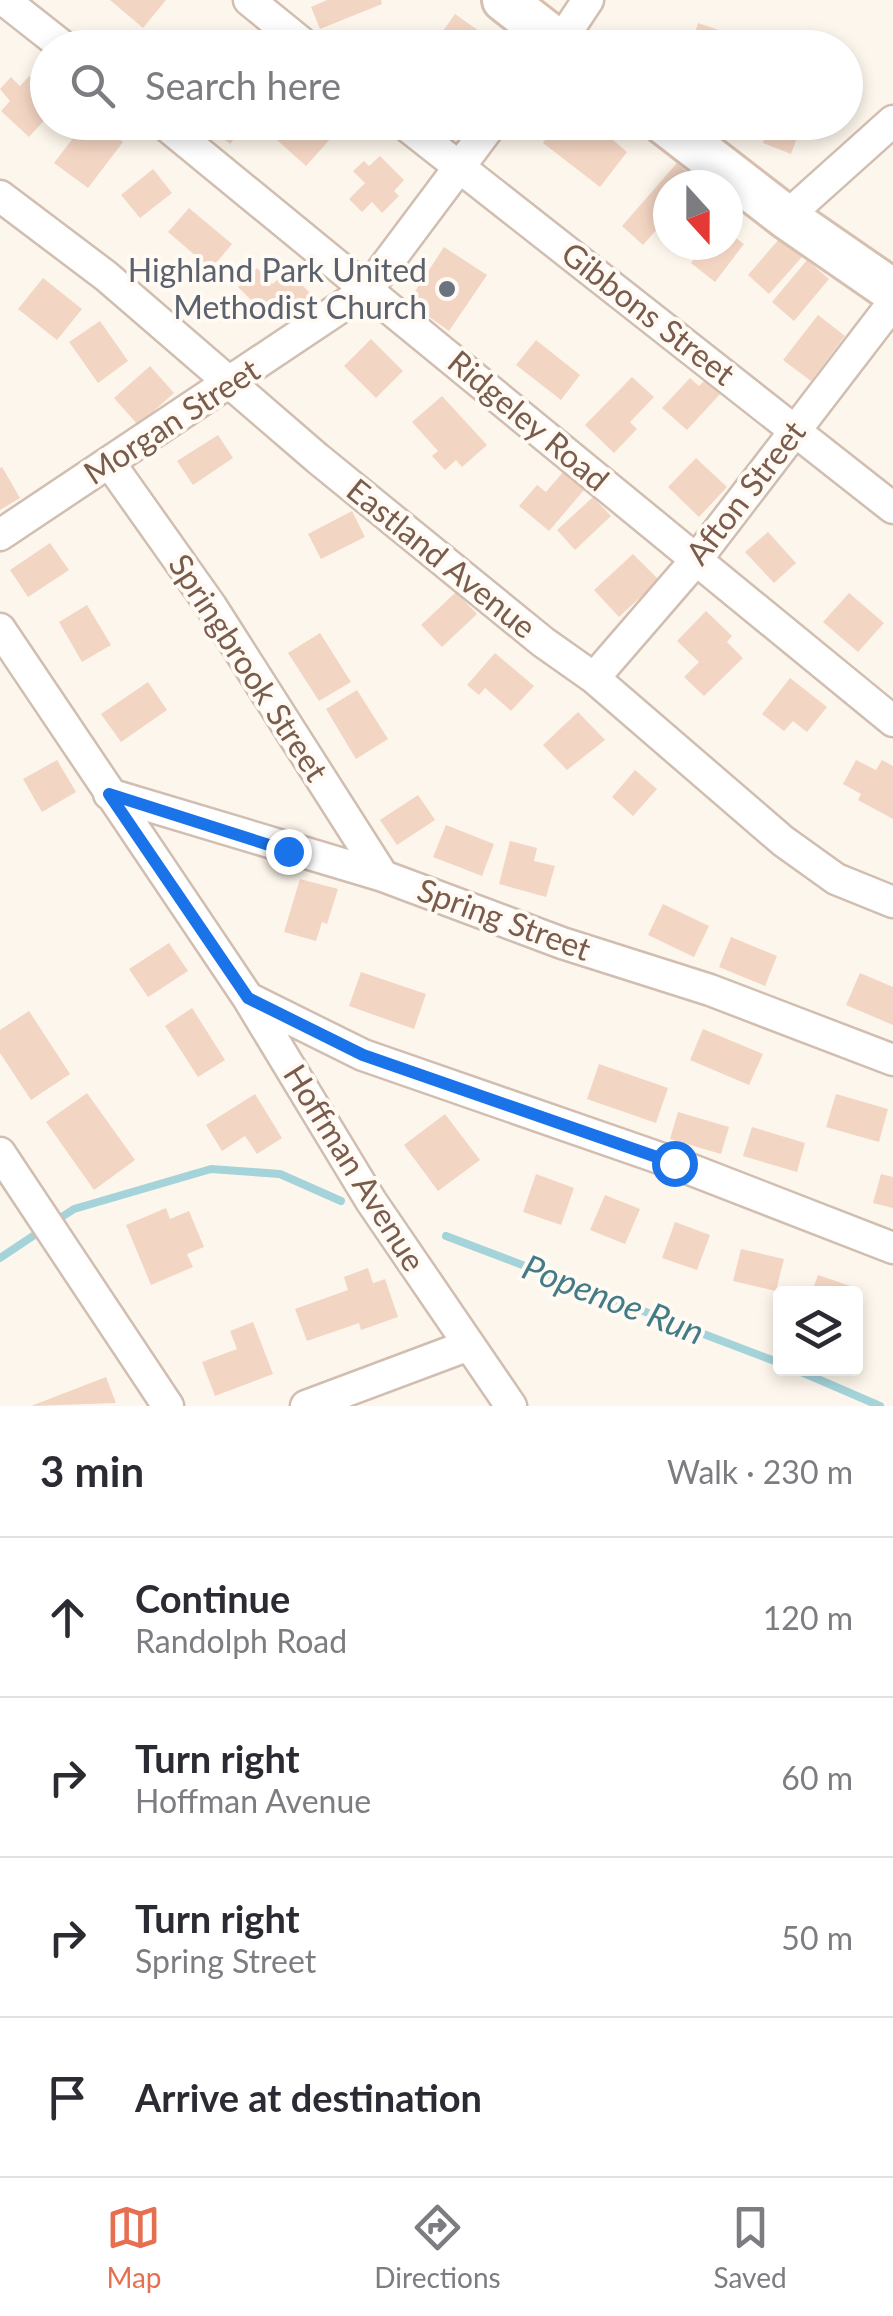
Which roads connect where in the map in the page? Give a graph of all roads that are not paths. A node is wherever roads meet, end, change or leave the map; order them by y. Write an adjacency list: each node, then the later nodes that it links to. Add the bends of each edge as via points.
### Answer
1 (4, 0): 5 (street)
2 (249, 0): 6 (street)
3 (504, 0): 7 (street)
4 (588, 0): 8 (street)
5 (42, 30)
6 (286, 30)
7 (541, 30)
8 (570, 30)
9 (893, 122): 16 (street)
10 (184, 140): 17 (street, Ridgeley Road)
11 (424, 140): 14 (street, Gibbons Street)
12 (481, 140): 14 (street, Morgan Street)
13 (686, 140): 16 (street)
14 (461, 170): 17 (street, Morgan Street); 21 (street, Gibbons Street)
15 (0, 196): 20 (street, Eastland Avenue, via 106,276)
16 (786, 217): 18 (street)
17 (368, 290): 20 (street, Morgan Street); 25 (street, Ridgeley Road)
18 (893, 291)
19 (893, 304): 21 (street, Afton Street)
20 (231, 385): 22 (street, Morgan Street); 27 (street, Eastland Avenue)
21 (796, 428): 23 (street, Gibbons Street); 25 (street, Afton Street)
22 (109, 462): 24 (street, Morgan Street); 30 (street, Springbrook Street, via 211,606)
23 (893, 508)
24 (0, 535)
25 (696, 560): 27 (street, Afton Street); 28 (street, Ridgeley Road)
26 (0, 629): 29 (street, Hoffman Avenue)
27 (594, 678): 31 (street, Eastland Avenue, via 784,841 836,879)
28 (893, 720)
29 (109, 794): 30 (street, Spring Street); 32 (street, Hoffman Avenue)
30 (383, 876): 33 (street, Spring Street)
31 (893, 902)
32 (248, 998): 35 (street, via 363,1055); 36 (street, Hoffman Avenue, via 370,1200)
33 (893, 1060)
34 (0, 1152): 37 (street)
35 (893, 1248)
36 (469, 1346): 38 (street); 39 (street, Hoffman Avenue)
37 (168, 1406)
38 (306, 1406)
39 (511, 1406)

